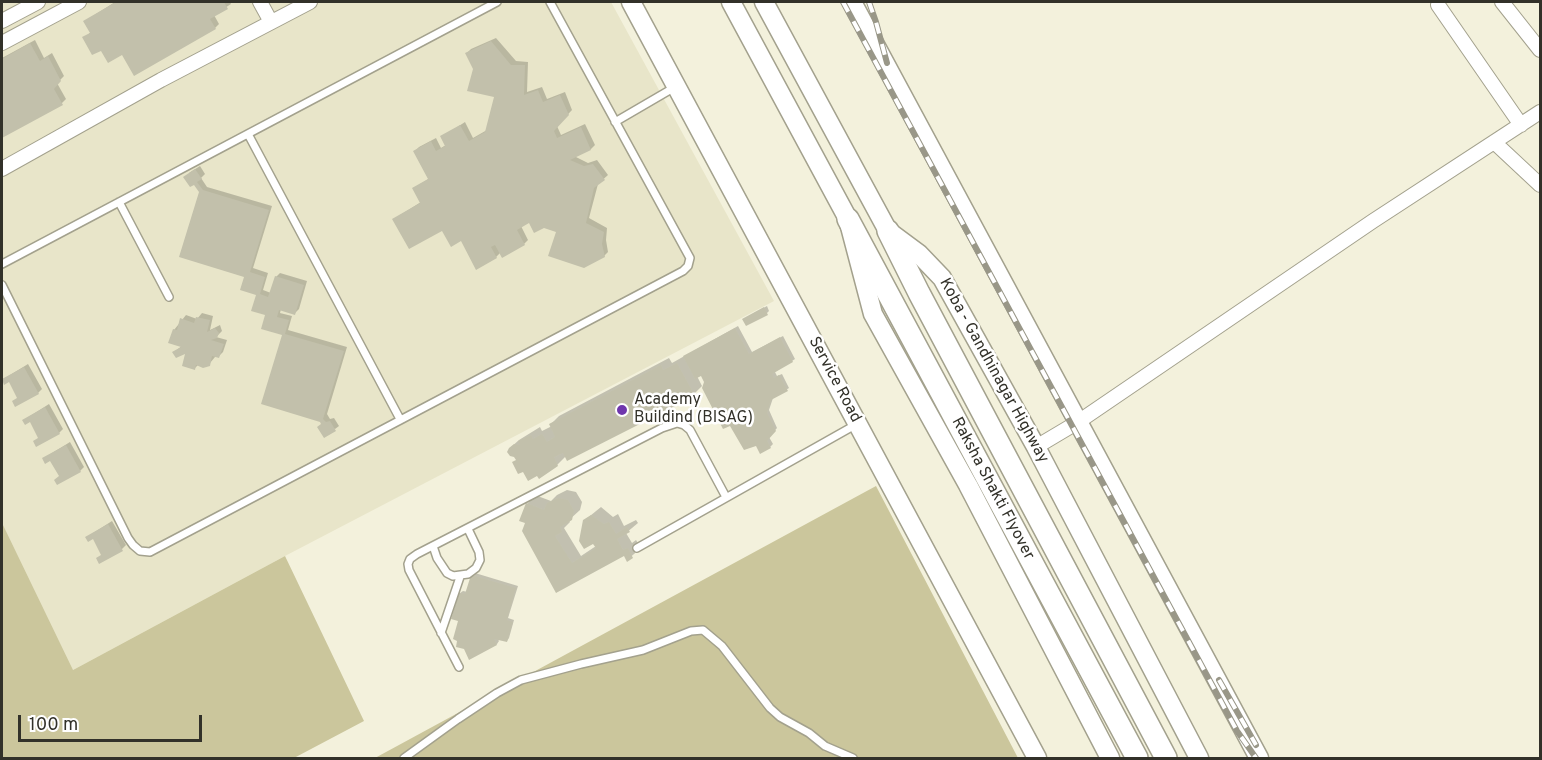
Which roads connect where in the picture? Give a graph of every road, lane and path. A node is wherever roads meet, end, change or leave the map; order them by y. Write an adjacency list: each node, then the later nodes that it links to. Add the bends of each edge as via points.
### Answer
1 (38, 2): 13 (street)
2 (79, 2): 15 (street)
3 (260, 2): 14 (street)
4 (310, 2): 14 (street)
5 (497, 2): 21 (lane)
6 (550, 2): 19 (lane)
7 (631, 2): 17 (main road, Service Road)
8 (731, 2): 26 (main road)
9 (764, 2): 27 (main road, Koba - Gandhinagar Highway)
10 (852, 2): 32 (main road)
11 (1502, 2): 16 (street)
12 (1438, 5): 20 (street)
13 (2, 21)
14 (271, 22): 23 (street)
15 (2, 43)
16 (1540, 50)
17 (676, 86): 19 (lane); 33 (main road, Service Road)
18 (1540, 112): 20 (street)
19 (615, 122): 31 (lane, via 690,258 688,266)
20 (1521, 125): 22 (street)
21 (248, 134): 25 (lane); 31 (lane)
22 (1494, 142): 24 (street); 32 (street)
23 (2, 169)
24 (1540, 185)
25 (119, 202): 28 (lane); 30 (lane)
26 (848, 219): 45 (main road, via 873,314); 46 (main road, Raksha Shakti Flyover)
27 (888, 231): 34 (main road, Koba - Gandhinagar Highway, via 919,254 942,278); 47 (main road, Raksha Shakti Flyover)
28 (2, 264)
29 (2, 285): 31 (lane, via 128,538 141,551 150,552)
30 (169, 297)
31 (400, 419)
32 (1078, 422): 34 (street); 49 (main road)
33 (857, 424): 35 (lane); 44 (main road, Service Road)
34 (1035, 447): 48 (main road, Koba - Gandhinagar Highway)
35 (726, 497): 36 (lane, via 690,430 677,423); 38 (lane)
36 (468, 529): 37 (lane); 39 (lane, via 480,560 476,568)
37 (433, 546): 39 (lane, via 447,573); 40 (lane, via 408,564)
38 (637, 548)
39 (460, 577): 40 (lane)
40 (441, 633): 41 (lane)
41 (459, 667)
42 (404, 759): 43 (lane, via 487,699 521,680 643,650 691,630 703,630 722,646 780,717)
43 (853, 759)
44 (1037, 759)
45 (1110, 759)
46 (1137, 759)
47 (1166, 759)
48 (1199, 759)
49 (1259, 759)

